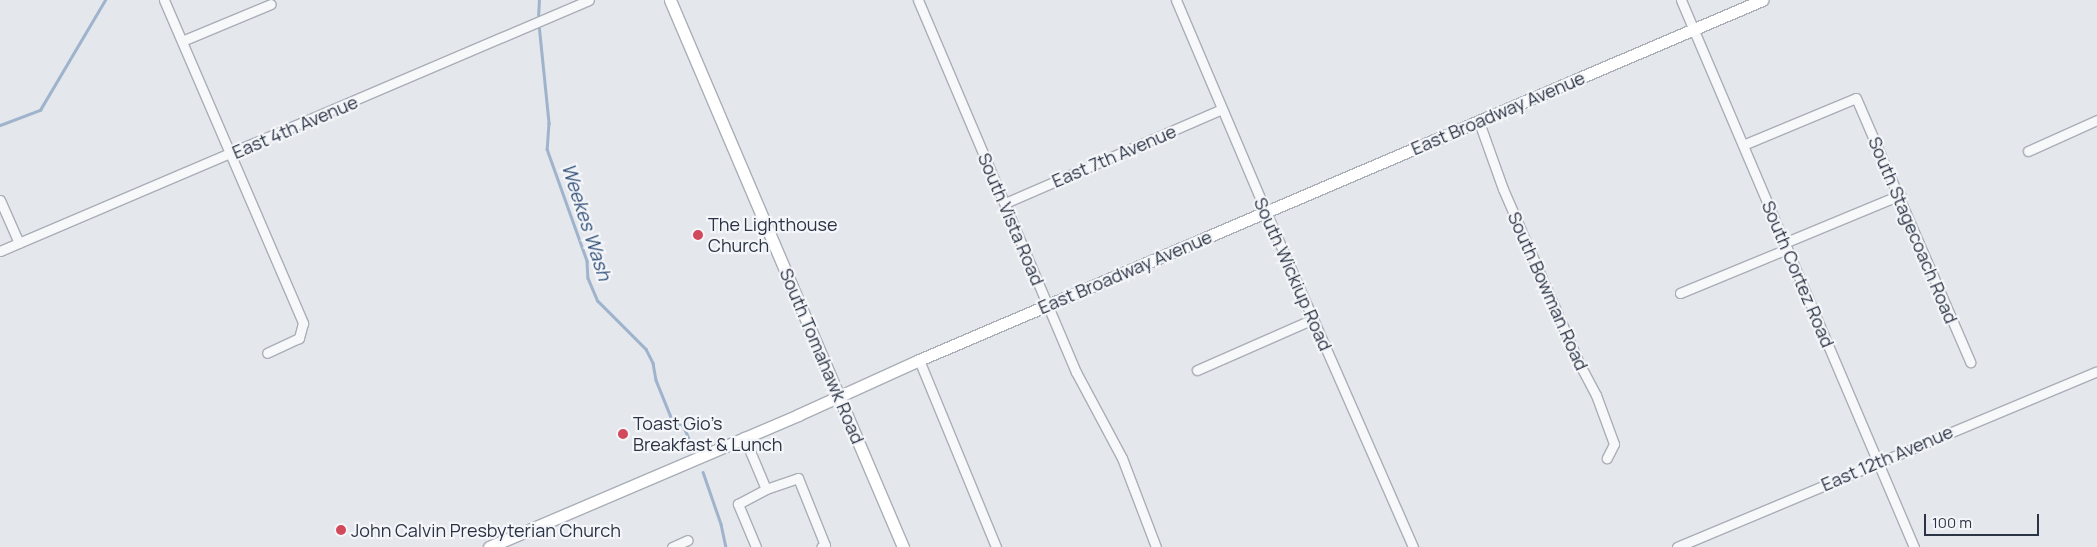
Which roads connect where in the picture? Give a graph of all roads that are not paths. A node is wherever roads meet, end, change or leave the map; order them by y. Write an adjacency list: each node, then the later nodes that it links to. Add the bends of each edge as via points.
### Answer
1 (164, 0): 10 (street)
2 (590, 0): 16 (street, East 4th Avenue)
3 (670, 0): 32 (main road, South Tomahawk Road)
4 (918, 0): 19 (street, South Vista Road)
5 (1681, 0): 9 (street, South Cortez Road)
6 (1762, 0): 9 (main road, East Broadway Avenue)
7 (1179, 1): 11 (street, South Wickiup Road)
8 (271, 4): 10 (street)
9 (1694, 29): 13 (main road, East Broadway Avenue); 14 (street, South Cortez Road)
10 (182, 41): 16 (street)
11 (1222, 109): 19 (street, East 7th Avenue); 20 (street, South Wickiup Road)
12 (2097, 120): 15 (street)
13 (1479, 122): 20 (main road, East Broadway Avenue); 34 (street, South Bowman Road, via 1503,190 1602,411 1614,444)
14 (1743, 145): 17 (street, South Stagecoach Road, via 1856,98); 22 (street, South Cortez Road)
15 (2028, 151)
16 (230, 155): 21 (street, East 4th Avenue); 27 (street, via 303,323 299,338)
17 (1900, 195): 22 (street); 29 (street, South Stagecoach Road)
18 (0, 200): 21 (street)
19 (1005, 204): 25 (street, South Vista Road)
20 (1266, 212): 25 (main road, East Broadway Avenue); 26 (street, South Wickiup Road)
21 (19, 243): 23 (street, East 4th Avenue)
22 (1786, 246): 24 (street); 35 (street, South Cortez Road)
23 (0, 252)
24 (1680, 293)
25 (1048, 305): 28 (main road, East Broadway Avenue); 45 (street, South Vista Road, via 1076,372 1122,458)
26 (1313, 319): 30 (street); 46 (street, South Wickiup Road)
27 (267, 353)
28 (919, 360): 32 (main road, East Broadway Avenue); 44 (street)
29 (1970, 362)
30 (1196, 370)
31 (2096, 374): 35 (street, East 12th Avenue)
32 (840, 396): 33 (main road, East Broadway Avenue); 43 (main road, South Tomahawk Road)
33 (744, 437): 36 (street); 38 (main road, East Broadway Avenue)
34 (1607, 458)
35 (1878, 462): 47 (street, East 12th Avenue); 48 (street, South Cortez Road)
36 (766, 490): 41 (street, via 738,504); 42 (street, via 798,478 825,545)
37 (688, 540): 40 (street)
38 (504, 544): 39 (main road, East Broadway Avenue)
39 (489, 547)
40 (672, 547)
41 (756, 547)
42 (821, 547)
43 (903, 547)
44 (996, 547)
45 (1156, 547)
46 (1412, 547)
47 (1677, 547)
48 (1914, 547)

